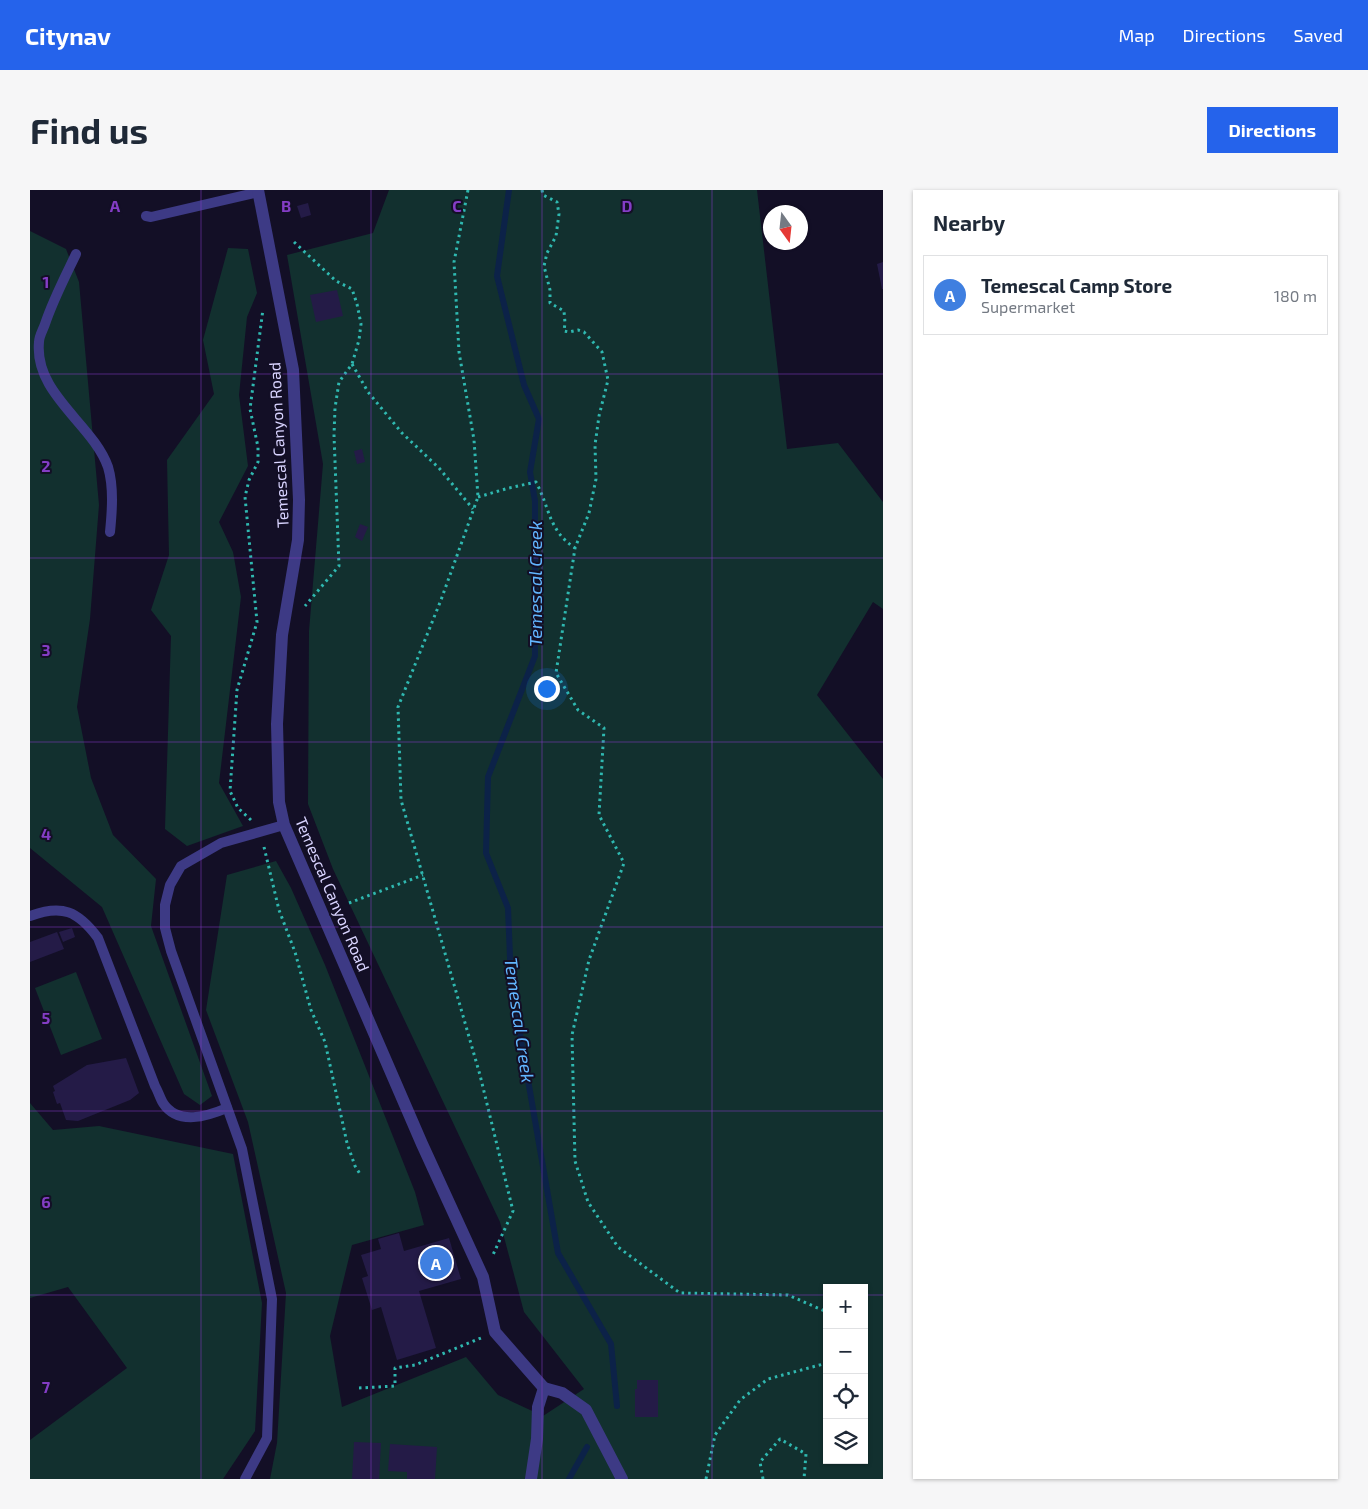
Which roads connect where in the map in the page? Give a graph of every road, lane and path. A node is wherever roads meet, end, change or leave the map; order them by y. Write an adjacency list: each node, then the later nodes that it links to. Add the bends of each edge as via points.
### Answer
1 (468, 190): 9 (path, via 454,262 459,352 474,440)
2 (542, 190): 12 (path, via 543,195 557,202 559,214 556,236 544,266 550,302 564,311 564,331 584,332 602,352 608,380 595,445 596,478 589,513)
3 (259, 191): 4 (lane); 15 (street, Temescal Canyon Road, via 293,370 299,500 298,540 282,635 277,724 279,802)
4 (146, 216)
5 (294, 242): 8 (path, via 336,281 352,288 360,324)
6 (76, 254): 11 (lane, via 39,341 39,358 68,412 97,445 108,468 113,507)
7 (263, 305): 14 (path, via 250,409 258,462 245,497 257,622 237,690 230,791 238,808)
8 (352, 364): 10 (path, via 368,392 402,433 439,468); 13 (path, via 339,382 335,408 339,566)
9 (478, 497): 10 (path); 12 (path, via 536,482 556,532)
10 (473, 509): 17 (path, via 398,708 401,800)
11 (110, 532)
12 (575, 548): 23 (path, via 556,673 578,710 604,728 599,815 624,863 589,960 572,1034 575,1161 588,1202 618,1247 680,1293 788,1295)
13 (304, 606)
14 (253, 822)
15 (284, 825): 20 (lane, via 221,843 180,866 170,885 165,905 165,928 171,951); 22 (street, Temescal Canyon Road)
16 (263, 844): 21 (path, via 279,910 325,1042 347,1143)
17 (423, 875): 18 (path); 22 (path, via 480,1075 513,1212)
18 (349, 903)
19 (30, 916): 20 (lane, via 61,909 77,915 98,938 164,1105 178,1116 195,1118)
20 (227, 1108): 28 (lane, via 242,1149 272,1300 267,1438)
21 (360, 1174)
22 (482, 1277): 24 (street, Temescal Canyon Road)
23 (823, 1310)
24 (494, 1332): 26 (path, via 415,1365 395,1368 395,1386); 27 (street, Temescal Canyon Road)
25 (823, 1364): 31 (path, via 768,1379 740,1400 715,1435)
26 (360, 1388)
27 (544, 1388): 29 (street, via 538,1407); 30 (street, Temescal Canyon Road, via 562,1393 586,1410)
28 (246, 1479)
29 (531, 1479)
30 (622, 1479)
31 (706, 1479)
32 (763, 1479): 33 (path, via 760,1462 780,1440 806,1454)
33 (804, 1479)

